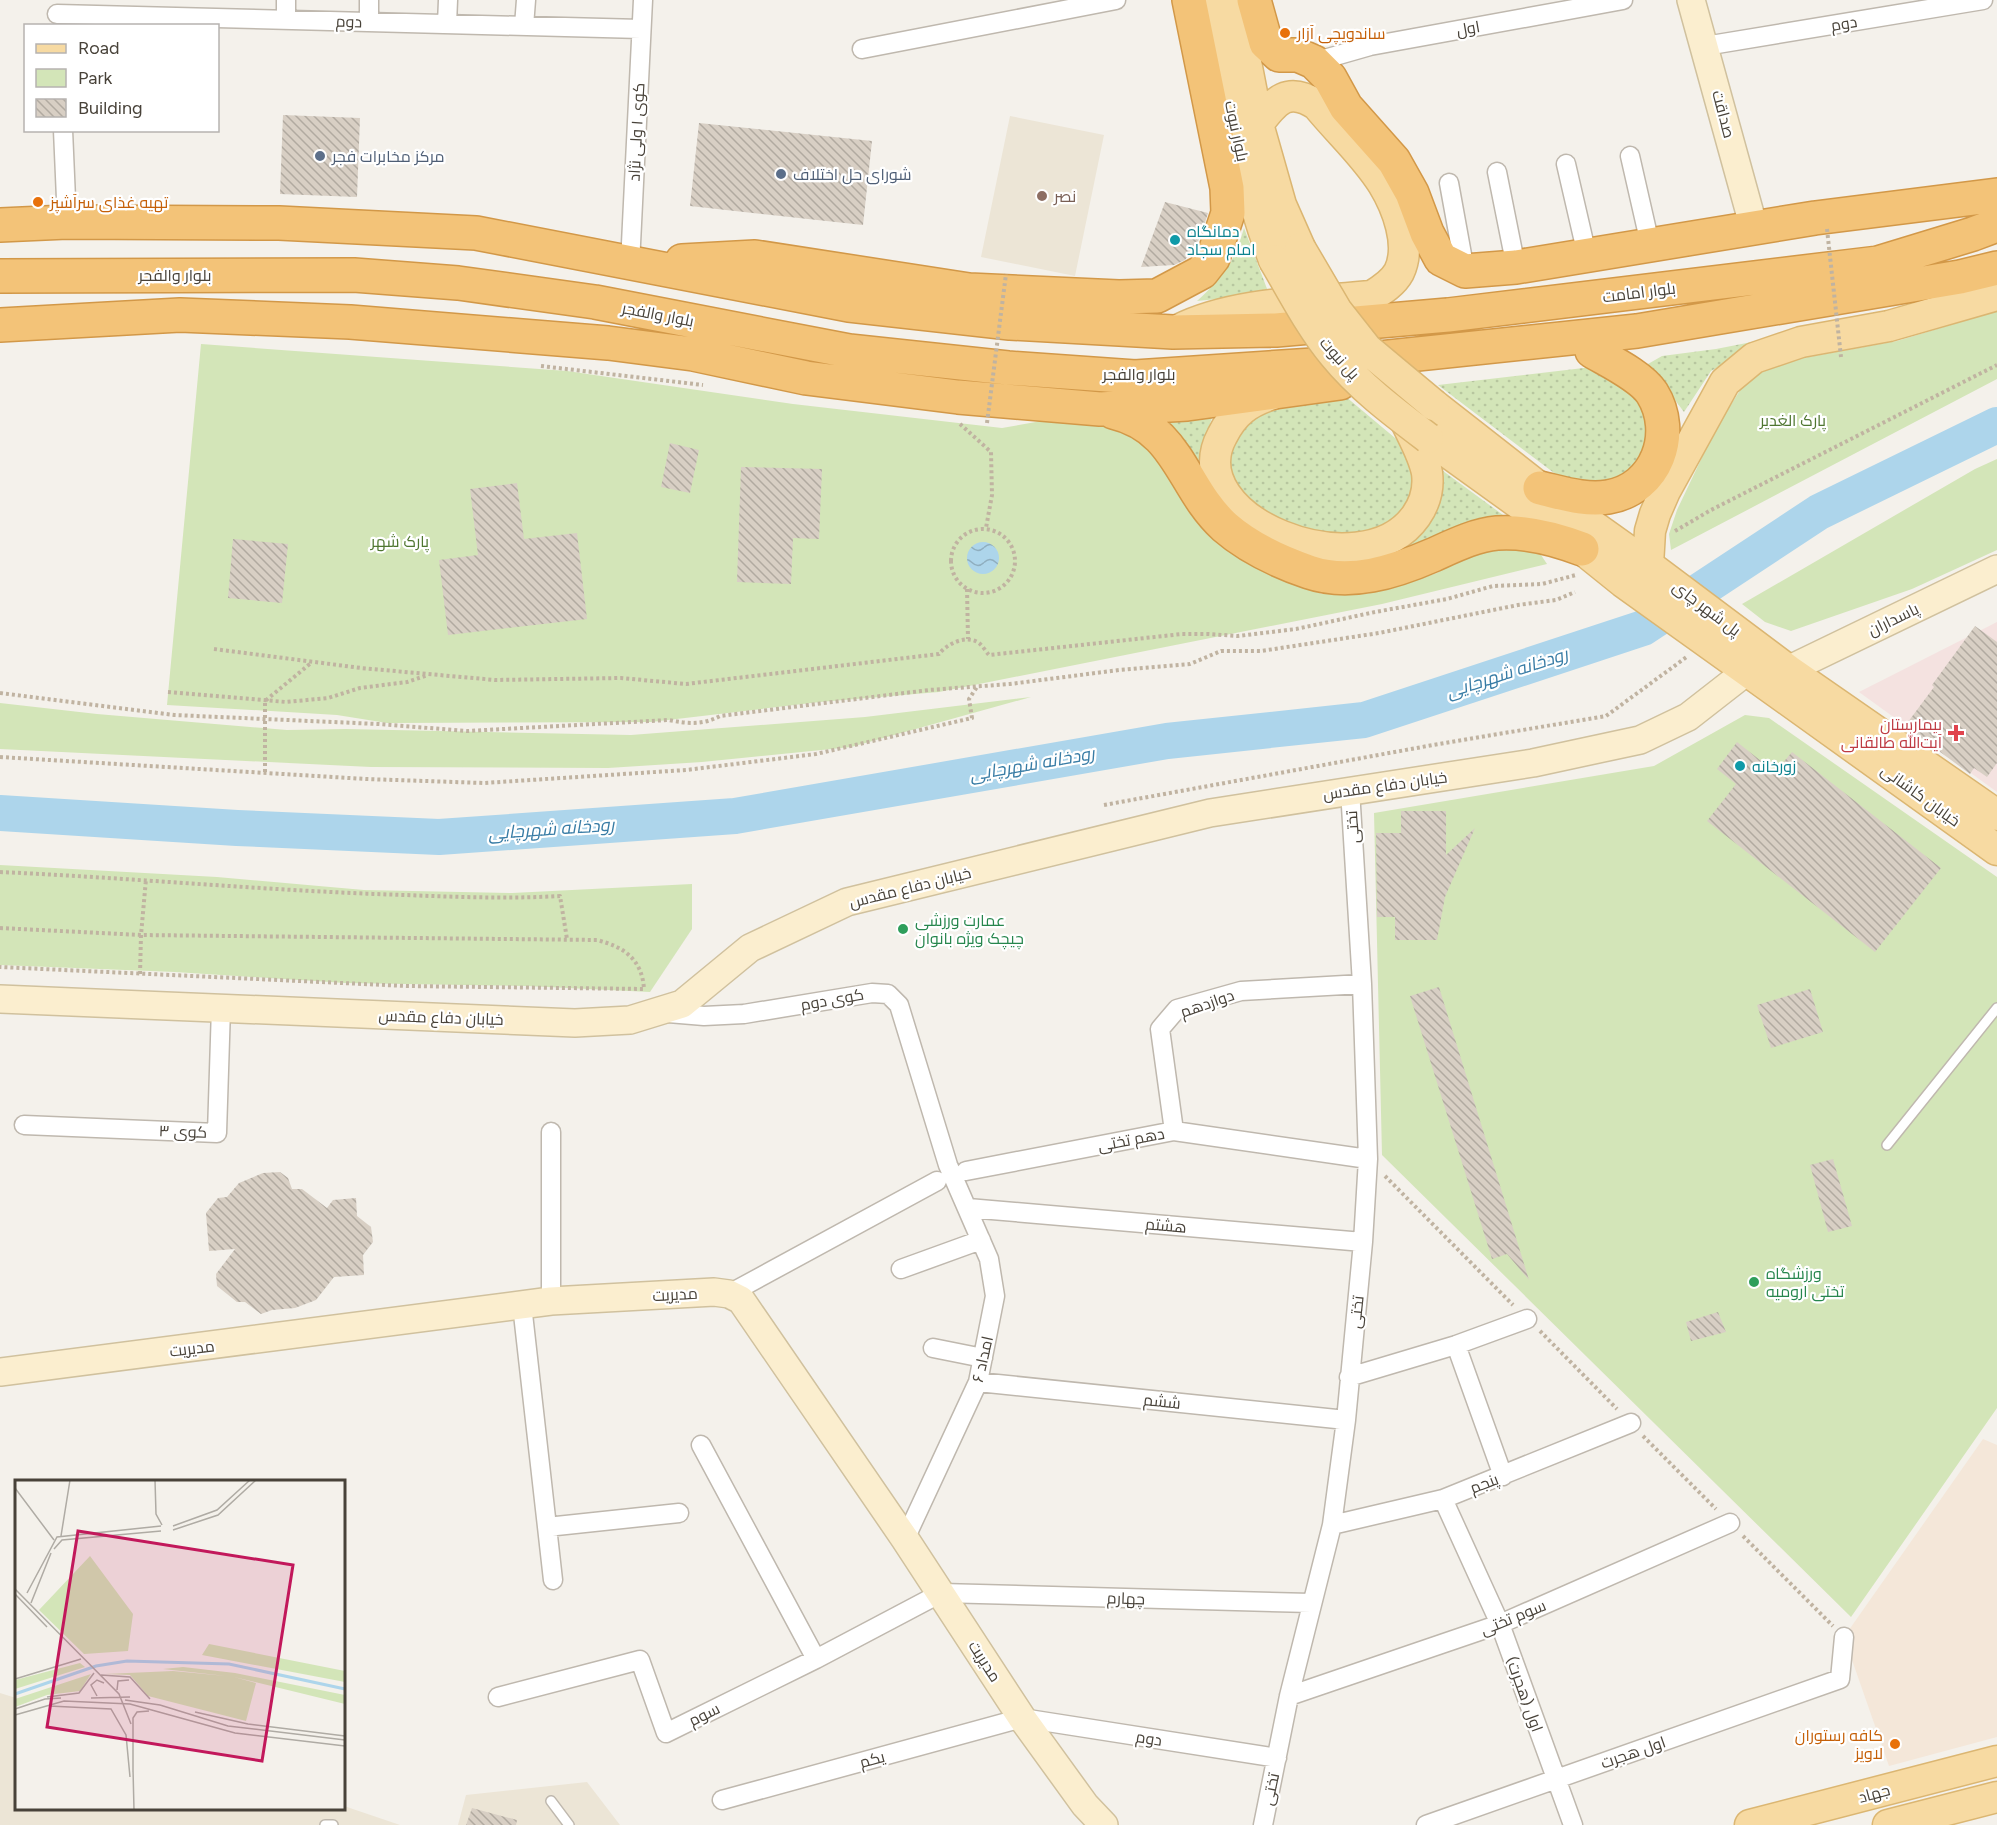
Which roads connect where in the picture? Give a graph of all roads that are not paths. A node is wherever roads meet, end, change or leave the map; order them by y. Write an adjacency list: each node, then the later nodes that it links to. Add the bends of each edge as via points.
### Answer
1 (286, 0): 17 (street)
2 (369, 0): 18 (street)
3 (448, 0): 19 (street)
4 (526, 0): 20 (street)
5 (643, 0): 21 (street, کوی ۱ ولی نژاد)
6 (1116, 0): 23 (street)
7 (1189, 0): 39 (highway, via 1227,188 1228,213 1213,258 1202,272 1157,296 969,290 755,257)
8 (1210, 0): 37 (main road, بلوار نبوت, via 1258,218)
9 (1234, 0): 25 (main road, بلوار نبوت)
10 (1254, 0): 24 (highway, via 1266,43 1280,55 1298,55)
11 (1623, 0): 24 (street, اول, via 1370,46)
12 (1691, 0): 22 (street, صداقت)
13 (1983, 0): 22 (street, دوم)
14 (138, 8): 15 (street, دوم); 16 (street, دوم)
15 (211, 9): 17 (street, دوم)
16 (57, 13)
17 (286, 20): 18 (street, دوم)
18 (369, 22): 19 (street, دوم)
19 (447, 24): 20 (street, دوم)
20 (524, 26): 21 (street, دوم)
21 (641, 29): 39 (street, کوی ۱ ولی نژاد)
22 (1705, 46): 35 (street, صداقت)
23 (862, 49)
24 (1314, 62): 42 (highway, via 1330,78 1357,121 1394,161 1441,259)
25 (1258, 124): 37 (main road, بلوار نبوت, via 1281,205); 47 (main road, via 1270,107 1286,97 1303,96 1317,105 1382,183 1396,212 1404,249 1398,273 1372,296 1236,310 1200,318)
26 (63, 132): 32 (street)
27 (1630, 156): 36 (street)
28 (1566, 164): 38 (street)
29 (1497, 172): 40 (street)
30 (1449, 183): 42 (street)
31 (1997, 195): 35 (highway)
32 (67, 222): 33 (highway); 39 (highway, via 279,223 476,234)
33 (0, 225)
34 (1997, 225): 47 (highway, بلوار امامت, via 1878,263 1448,315 1276,330)
35 (1754, 228): 36 (highway)
36 (1650, 244): 38 (highway)
37 (1287, 254): 51 (main road, پل نبوت, bridge, via 1311,324 1335,356); 52 (main road, پل نبوت, bridge, via 1367,349)
38 (1587, 255): 40 (highway)
39 (630, 264): 47 (highway, via 849,305 1010,323)
40 (1516, 267): 42 (highway)
41 (1997, 268): 46 (highway)
42 (1465, 271)
43 (0, 276): 46 (highway, بلوار والفجر, via 354,275 458,283 583,300 849,351 1135,377 1313,365)
44 (1997, 295): 54 (main road, via 1889,326 1801,342 1754,358 1725,382 1665,491 1654,513)
45 (0, 325): 50 (highway, via 180,315 362,323 608,343 693,354 806,378)
46 (1637, 331): 48 (highway)
47 (1173, 332)
48 (1592, 351): 49 (highway); 52 (highway, via 1629,372 1652,392 1661,416 1663,446 1654,468 1637,486 1609,497 1583,497)
49 (1281, 391): 50 (highway, via 1187,404); 51 (main road, via 1244,406 1228,424 1216,445 1215,471 1225,494 1240,511 1279,535 1305,545 1325,549 1368,546 1403,532 1423,505 1427,488)
50 (1100, 409): 53 (highway, via 1126,415 1153,429 1178,458 1202,500 1224,526 1272,557 1311,572 1343,578 1371,576 1418,562 1470,539 1498,533 1554,539)
51 (1417, 430): 53 (main road, پل نبوت)
52 (1540, 488): 54 (main road, پل شهر چای)
53 (1577, 559): 56 (main road, پل شهر چای)
54 (1648, 565): 56 (main road, پل شهر چای)
55 (1997, 569): 56 (street, پاسداران)
56 (1757, 662): 57 (street, خیابان دفاع مقدس, via 1688,717 1640,740 1533,763); 58 (main road, خیابان کاشانی); 59 (main road, خیابان کاشانی)
57 (1350, 790): 60 (street, تختی); 64 (street, خیابان دفاع مقدس, via 1210,813 847,902 750,948 682,1004)
58 (1997, 815)
59 (1997, 849)
60 (1362, 984): 66 (street, دوازدهم, via 1241,991 1177,1009 1160,1029); 69 (street, تختی)
61 (0, 999): 62 (street, خیابان دفاع مقدس)
62 (221, 1008): 64 (street, خیابان دفاع مقدس, via 575,1023 630,1020); 65 (street, کوی ۳, via 217,1133)
63 (1997, 1009): 68 (lane)
64 (658, 1012): 70 (street, کوی دوم, via 744,1014 872,993 888,994 898,1005)
65 (24, 1125)
66 (1174, 1131): 69 (street, دهم تختی); 70 (street, دهم تختی)
67 (551, 1132): 76 (street)
68 (1887, 1145)
69 (1368, 1159): 73 (street, تختی)
70 (952, 1175): 71 (street, امداد ۶); 75 (street, دهم تختی)
71 (968, 1208): 72 (street, امداد ۶); 73 (street, هشتم)
72 (981, 1240): 74 (street); 81 (street, امداد ۶, via 989,1259 995,1296)
73 (1363, 1242): 83 (street, تختی)
74 (901, 1269)
75 (729, 1294): 76 (street, مدیریت); 94 (street, مدیریت, via 741,1300)
76 (551, 1301): 77 (street, مدیریت)
77 (522, 1305): 82 (street, مدیریت); 93 (street)
78 (1527, 1319): 79 (street)
79 (1456, 1345): 83 (street); 88 (street)
80 (933, 1348): 81 (street)
81 (983, 1358): 84 (street, امداد ۶)
82 (0, 1372)
83 (1349, 1377): 85 (street, تختی)
84 (978, 1382): 85 (street, ششم); 94 (street, امداد ۶)
85 (1346, 1419): 92 (street, تختی)
86 (1631, 1423): 88 (street, پنجم)
87 (702, 1444): 100 (street)
88 (1503, 1476): 89 (street, پنجم)
89 (1443, 1499): 92 (street, پنجم); 98 (street, اول (هجرت))
90 (680, 1513): 93 (street)
91 (1730, 1522): 98 (street, سوم تختی)
92 (1332, 1525): 97 (street, تختی)
93 (547, 1527): 95 (street)
94 (905, 1539): 96 (street, مدیریت)
95 (553, 1580)
96 (941, 1593): 97 (street, چهارم); 100 (street, سوم); 103 (street, مدیریت)
97 (1311, 1603): 101 (street, تختی)
98 (1500, 1624): 101 (street, سوم تختی); 106 (street, اول (هجرت))
99 (1844, 1637): 106 (street, اول هجرت, via 1840,1679)
100 (816, 1659): 102 (street, سوم, via 666,1733 640,1660)
101 (1289, 1696): 104 (street, تختی)
102 (498, 1697)
103 (1022, 1718): 104 (street, دوم); 108 (street, یکم); 110 (street, مدیریت)
104 (1277, 1758): 115 (street, تختی)
105 (1997, 1761): 118 (main road, جهاد)
106 (1556, 1779): 116 (street, اول هجرت); 117 (street, اول (هجرت))
107 (1997, 1797): 119 (main road)
108 (722, 1800)
109 (551, 1801): 113 (lane)
110 (1090, 1815): 114 (street, مدیریت)
111 (325, 1825): 112 (lane)
112 (333, 1825)
113 (569, 1825)
114 (1104, 1825)
115 (1263, 1825)
116 (1426, 1825)
117 (1573, 1825)
118 (1750, 1825)
119 (1888, 1825)

